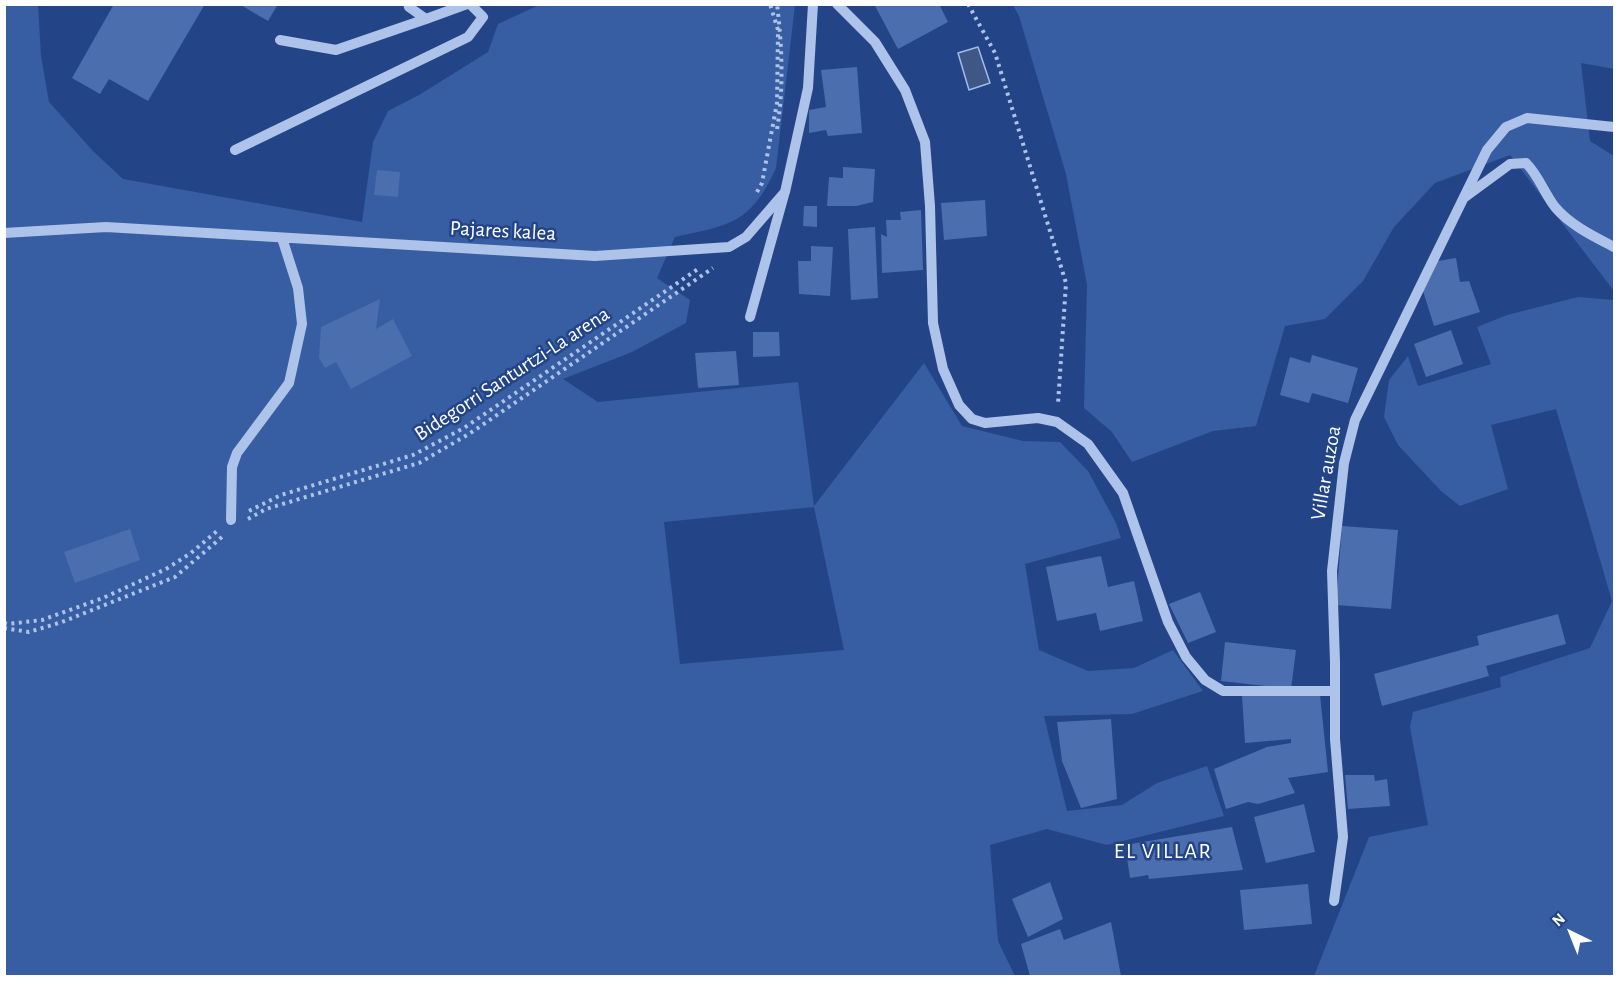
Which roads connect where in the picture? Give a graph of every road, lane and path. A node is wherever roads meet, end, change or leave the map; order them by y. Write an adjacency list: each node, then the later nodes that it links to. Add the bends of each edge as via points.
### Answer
1 (408, 4): 8 (street)
2 (468, 4): 8 (street); 11 (street, via 483,18 468,37)
3 (770, 4): 15 (path, via 778,30 777,103 762,183)
4 (777, 4): 12 (path, via 782,49 779,114)
5 (813, 4): 13 (street, Pajares kalea, via 808,88)
6 (837, 4): 22 (street, via 875,42 905,90 925,142 933,323 943,369 959,405 972,419 985,423 1038,418)
7 (968, 4): 22 (path, via 995,53 1066,283)
8 (426, 19): 9 (street, via 336,50)
9 (280, 39)
10 (1614, 127): 14 (street, Villar auzoa, via 1527,118 1506,127 1487,150)
11 (235, 150)
12 (766, 190)
13 (785, 192): 18 (street, Pajares kalea, via 746,237); 21 (street)
14 (1463, 198): 19 (street, via 1510,164 1526,163 1536,172 1556,208 1585,232); 27 (street, Villar auzoa, via 1355,420 1344,463 1332,572)
15 (753, 201)
16 (4, 233): 17 (street, Pajares kalea, via 106,226)
17 (282, 238): 18 (street, Pajares kalea, via 595,256 707,250); 23 (street, via 298,288 302,324 289,383 237,453 232,467)
18 (737, 242): 23 (path, via 722,262 419,463 266,509)
19 (1614, 247)
20 (702, 266): 23 (path, Bidegorri Santurtzi-La arena, via 464,428 424,450 281,495)
21 (750, 317)
22 (1057, 422): 27 (street, via 1088,444 1123,493 1168,622 1186,657 1205,680 1223,691)
23 (236, 522): 25 (path, Bidegorri Santurtzi-La arena, via 166,569 103,598 42,620)
24 (224, 536): 26 (path, via 175,577 62,622 28,632)
25 (4, 622)
26 (4, 628)
27 (1335, 691): 28 (street, Villar auzoa, via 1342,837)
28 (1334, 901)

